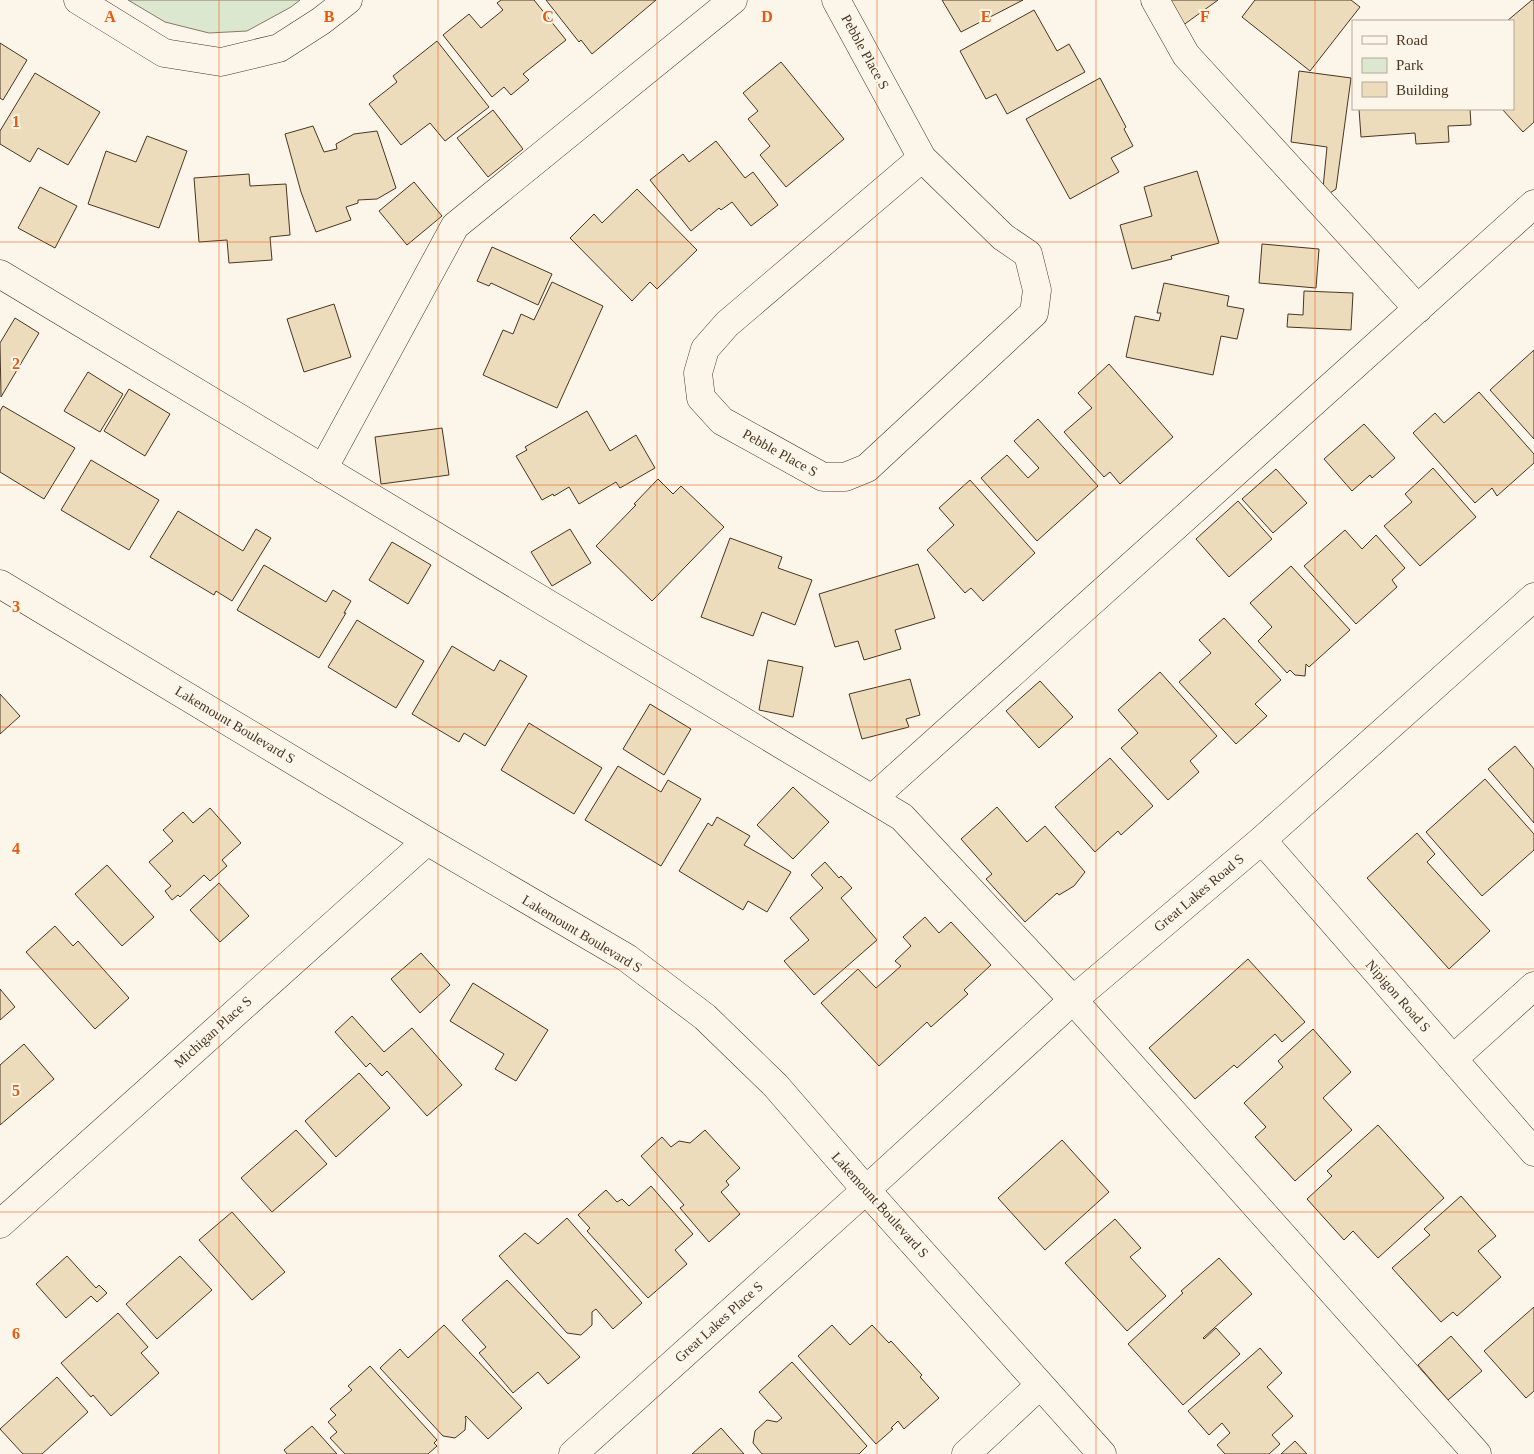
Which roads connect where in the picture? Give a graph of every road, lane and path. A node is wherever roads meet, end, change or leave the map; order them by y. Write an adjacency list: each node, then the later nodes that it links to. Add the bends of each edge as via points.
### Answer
1 (78, 0): 2 (street, via 164,53 221,62 279,48)
2 (348, 0)
3 (733, 0): 10 (street, via 455,226)
4 (836, 0): 6 (street, Pebble Place S)
5 (1155, 0): 9 (street, via 1186,55)
6 (922, 158): 6 (street, Pebble Place S, via 1003,237 1028,254 1037,290 1034,313 866,468 845,477 823,477 722,421 701,398 698,373 706,349 727,324)
7 (1534, 204): 9 (street)
8 (0, 274): 10 (street)
9 (1418, 309): 13 (street)
10 (323, 469): 13 (street)
11 (0, 584): 14 (street, Lakemount Boulevard S)
12 (1534, 597): 15 (street, Great Lakes Road S)
13 (872, 799): 17 (street, via 902,817)
14 (427, 840): 20 (street, Lakemount Boulevard S, via 627,958 705,1017 776,1086); 21 (street, Michigan Place S)
15 (1262, 840): 17 (street, Great Lakes Road S); 18 (street, Nipigon Road S)
16 (1534, 986): 18 (street)
17 (1073, 1000): 20 (street, Great Lakes Road S); 26 (street)
18 (1453, 1059): 19 (street, Nipigon Road S)
19 (1534, 1152)
20 (866, 1190): 22 (street, Lakemount Boulevard S); 23 (street, Great Lakes Place S)
21 (0, 1224)
22 (1040, 1385): 24 (street); 25 (street, Lakemount Boulevard S)
23 (573, 1454)
24 (966, 1454)
25 (1102, 1454)
26 (1477, 1454)

